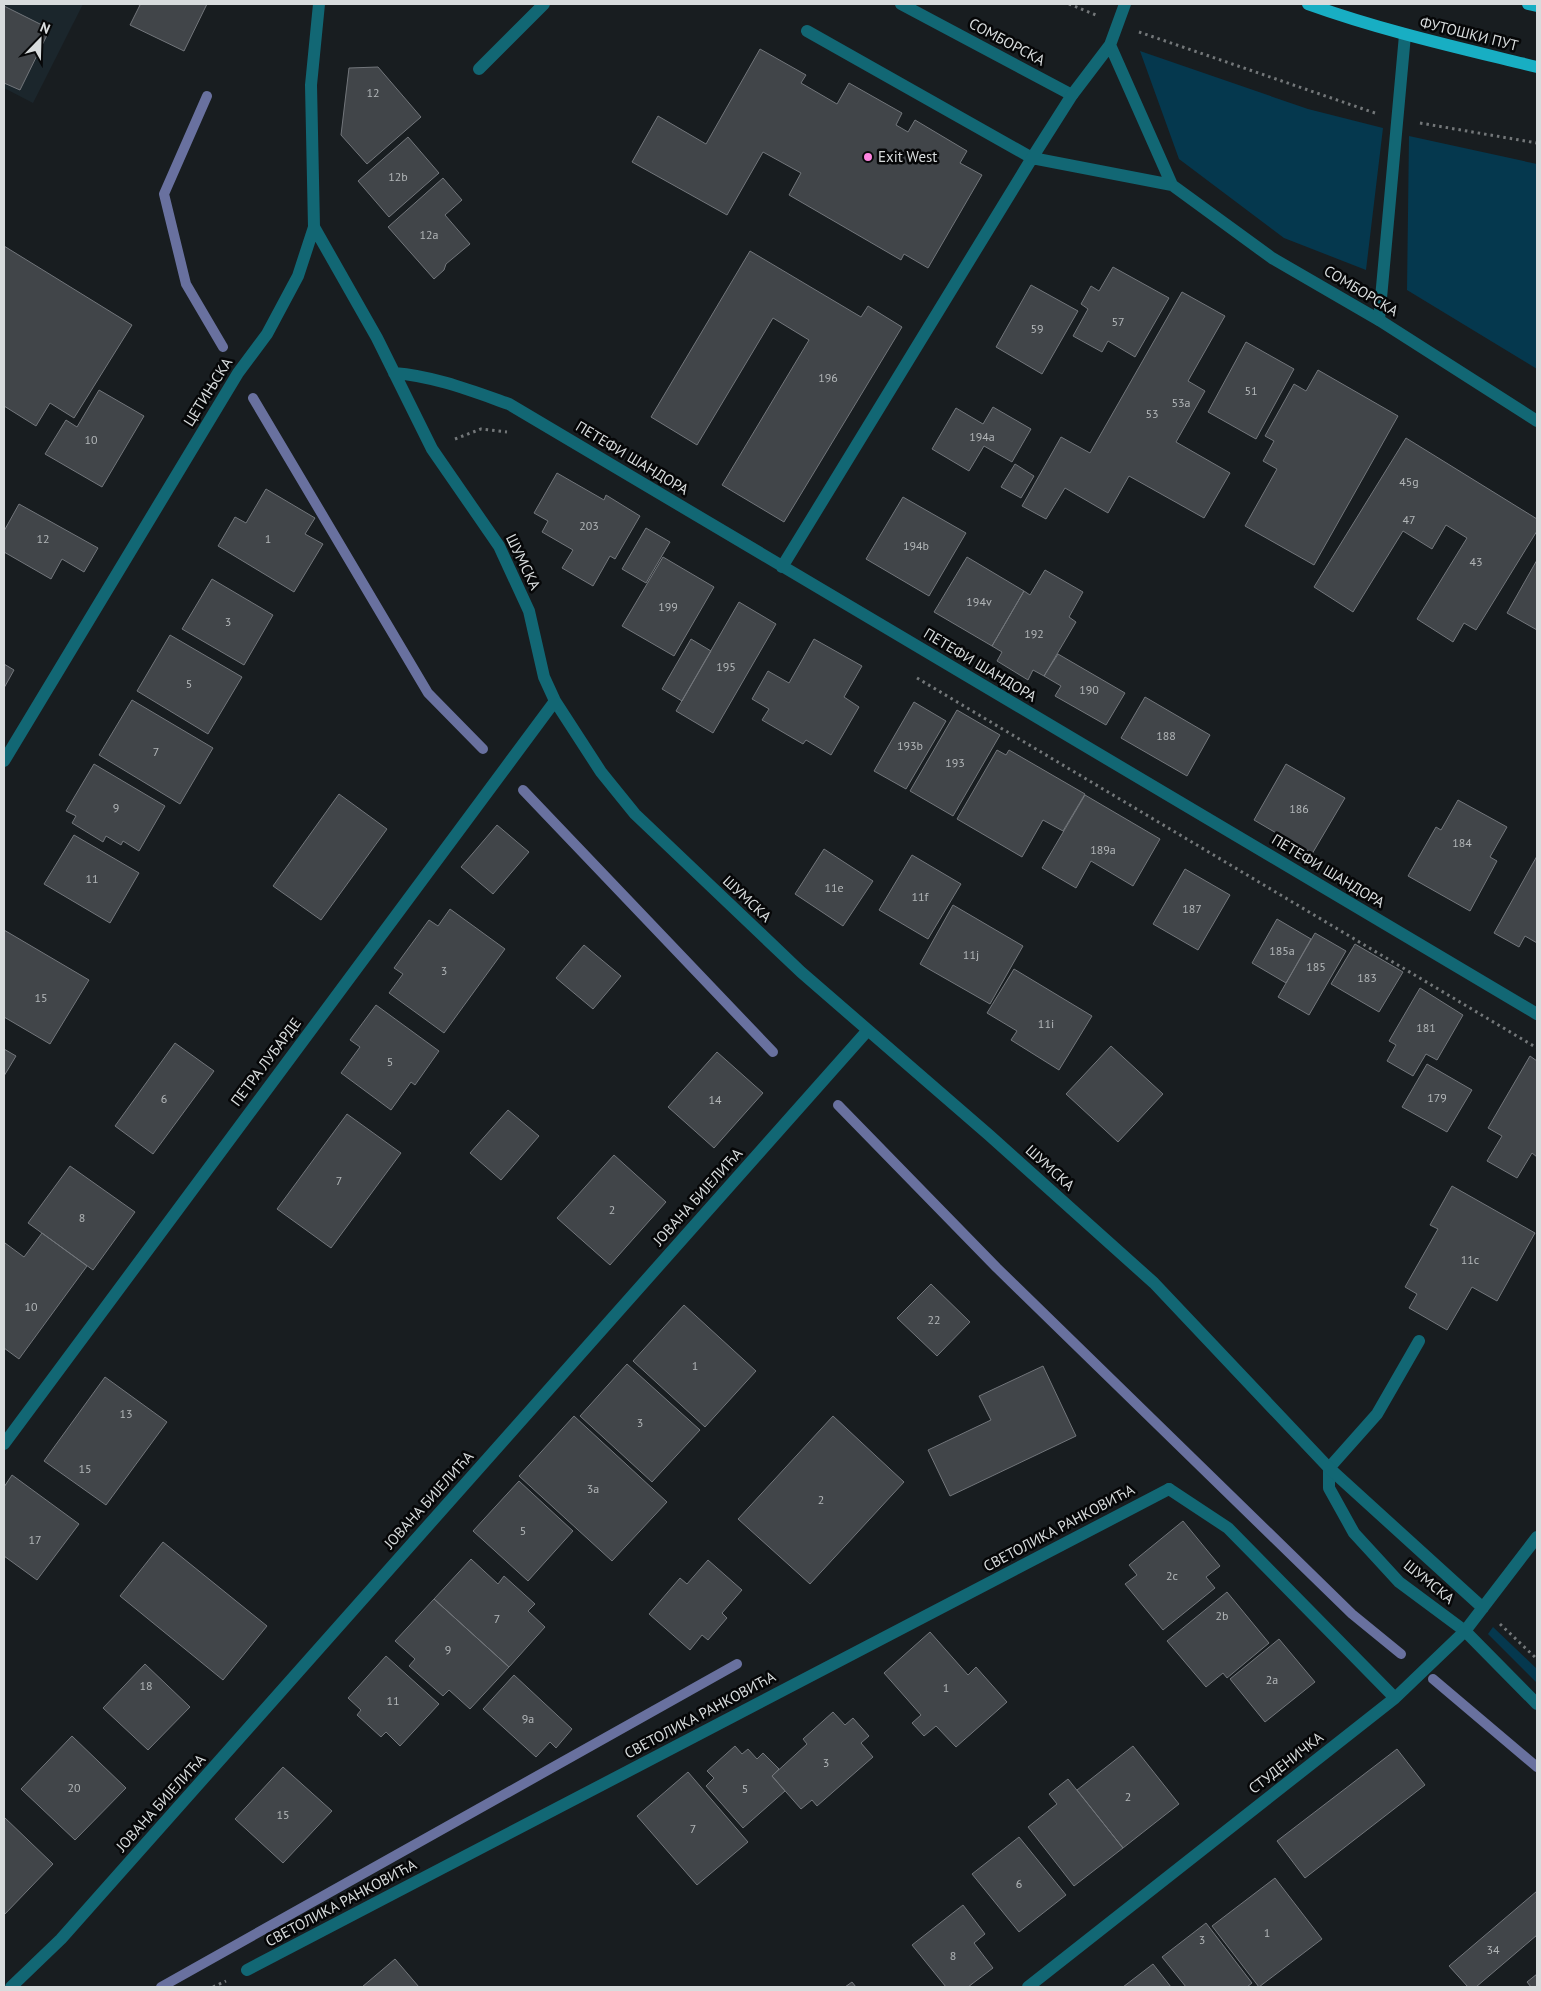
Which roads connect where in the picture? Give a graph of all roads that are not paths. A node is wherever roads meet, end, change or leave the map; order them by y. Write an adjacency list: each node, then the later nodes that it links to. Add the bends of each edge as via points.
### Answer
1 (319, 4): 16 (street, ЦЕТИЊСКА, via 311,85)
2 (544, 4): 12 (street)
3 (901, 4): 13 (street, СОМБОРСКА)
4 (1125, 4): 10 (street)
5 (1308, 4): 9 (main road, ФУТОШКИ ПУТ)
6 (1528, 4): 7 (main road)
7 (1537, 6)
8 (807, 31): 14 (street, СОМБОРСКА)
9 (1405, 35): 11 (main road, ФУТОШКИ ПУТ); 17 (street)
10 (1110, 45): 13 (street); 15 (street, СОМБОРСКА)
11 (1537, 67)
12 (479, 69)
13 (1072, 95): 14 (street)
14 (1032, 158): 15 (street, СОМБОРСКА); 20 (street)
15 (1172, 185): 17 (street, СОМБОРСКА, via 1272,258)
16 (314, 227): 18 (street, ШУМСКА); 22 (street, ЦЕТИЊСКА, via 298,276 267,334 238,373)
17 (1379, 320): 19 (street, СОМБОРСКА)
18 (394, 373): 20 (street, ПЕТЕФИ ШАНДОРА, via 465,388 509,404); 21 (street, ШУМСКА, via 432,449 499,546 528,611 544,677)
19 (1537, 421)
20 (782, 567): 23 (street, ПЕТЕФИ ШАНДОРА)
21 (555, 701): 24 (street, ШУМСКА, via 601,772 635,814 801,972); 26 (street, ПЕТРА ЛУБАРДЕ)
22 (4, 762)
23 (1537, 1014)
24 (868, 1030): 27 (street, ШУМСКА, via 1154,1283); 34 (street, ЈОВАНА БИЈЕЛИЋА, via 62,1939)
25 (1418, 1341): 27 (street, via 1378,1414)
26 (4, 1444)
27 (1329, 1468): 29 (street, ШУМСКА); 30 (street, ШУМСКА, via 1329,1488 1354,1533 1399,1582)
28 (1537, 1536): 29 (street, СТУДЕНИЧКА)
29 (1483, 1608): 30 (street, СТУДЕНИЧКА)
30 (1465, 1631): 31 (street, СТУДЕНИЧКА); 32 (street, ШУМСКА)
31 (1395, 1698): 33 (street, СВЕТОЛИКА РАНКОВИЋА, via 1228,1528 1169,1489); 35 (street, СТУДЕНИЧКА)
32 (1537, 1704)
33 (247, 1970)
34 (11, 1987)
35 (1028, 1987)

